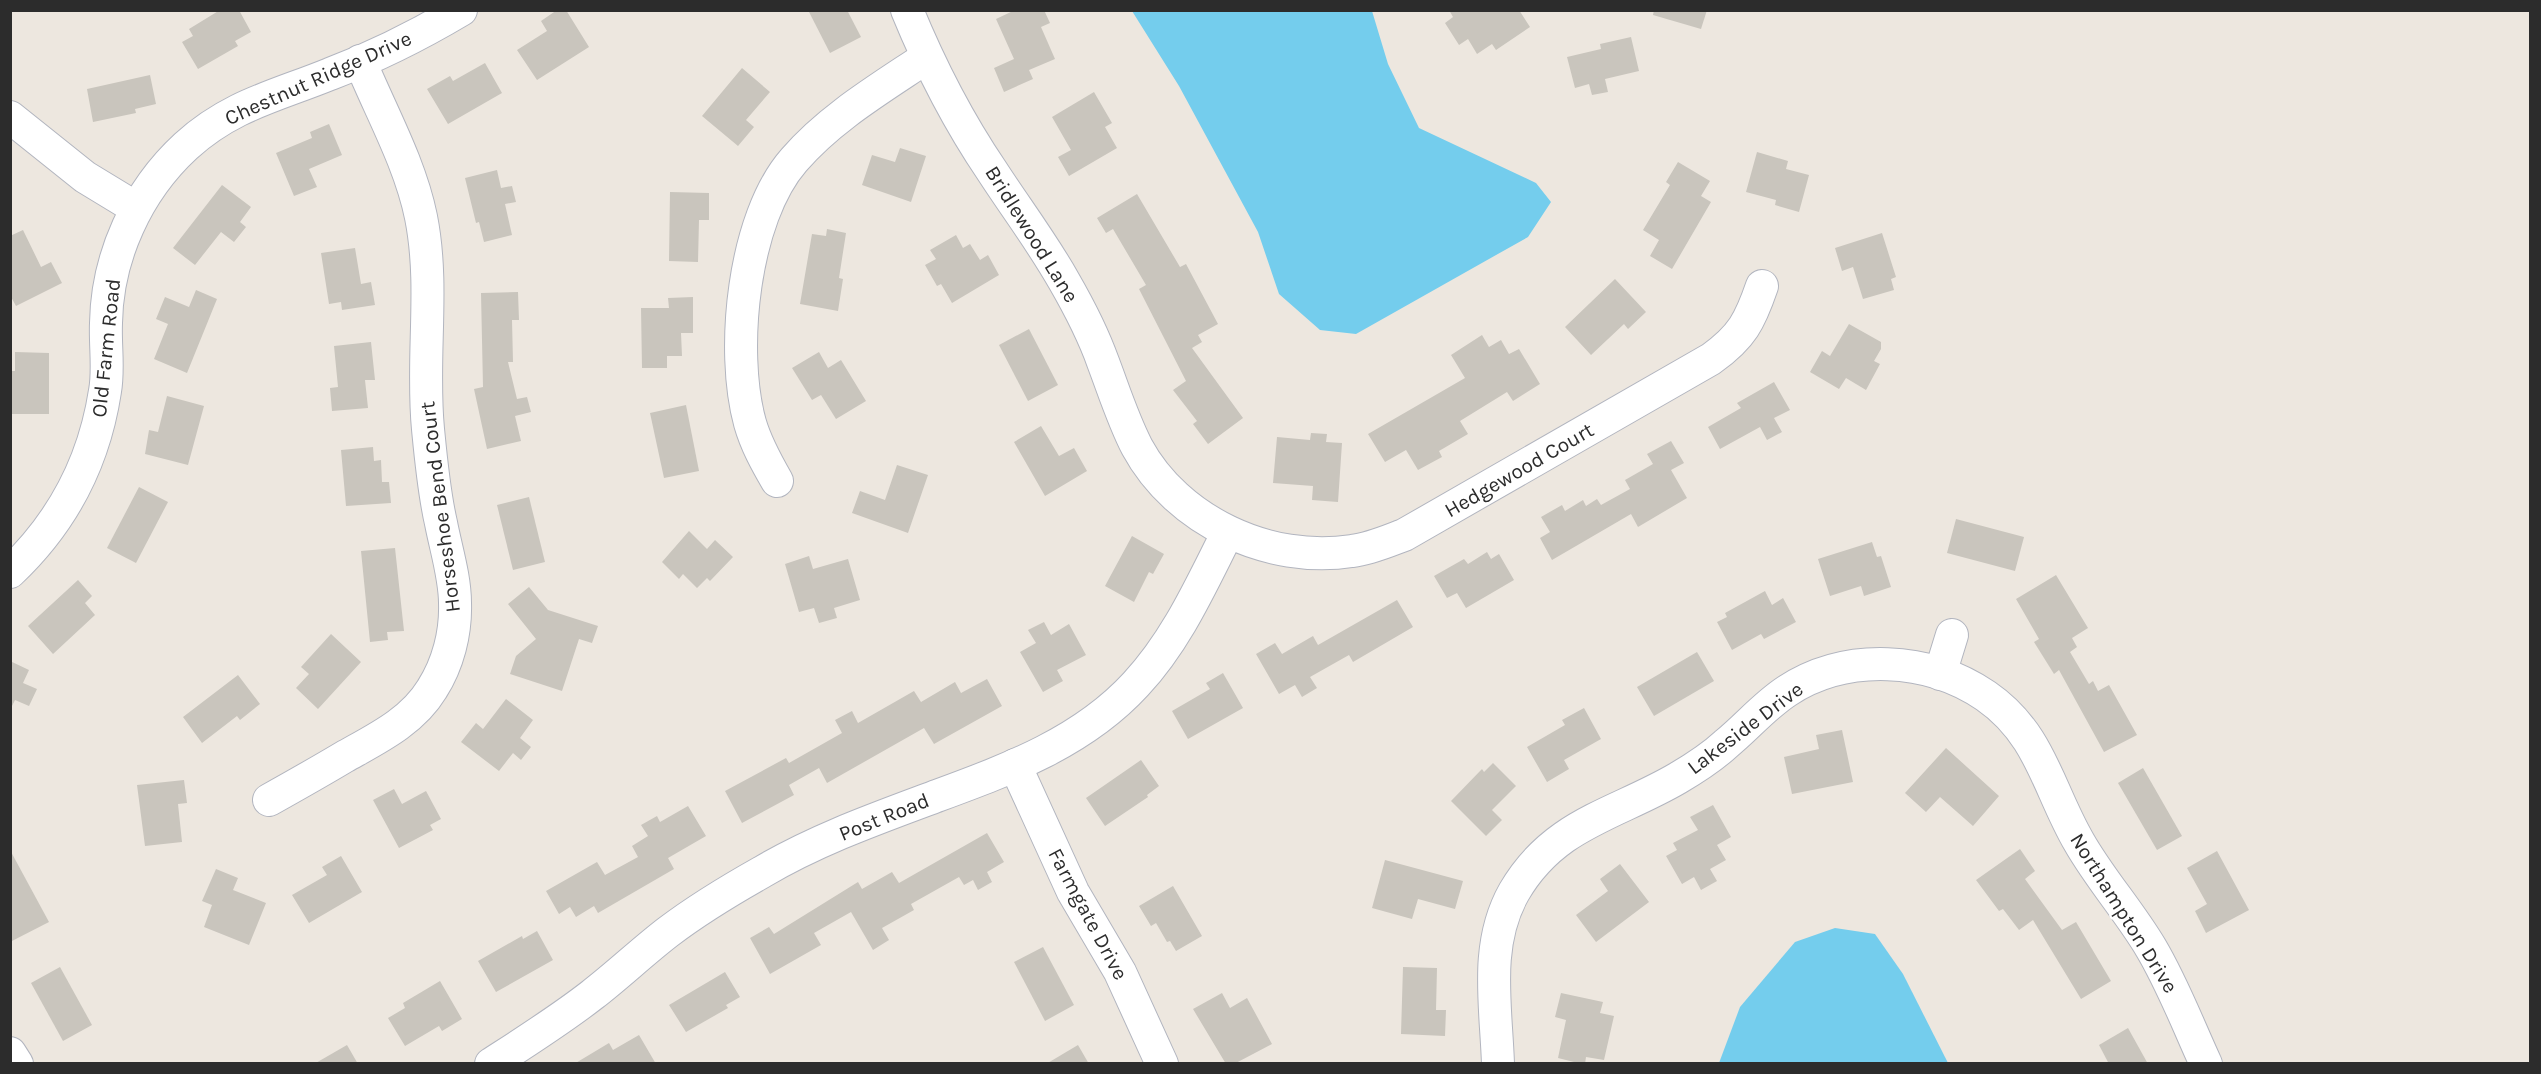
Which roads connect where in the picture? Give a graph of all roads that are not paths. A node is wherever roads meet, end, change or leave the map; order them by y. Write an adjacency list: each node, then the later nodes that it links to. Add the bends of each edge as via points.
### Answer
1 (460, 10): 4 (street, Chestnut Ridge Drive)
2 (907, 10): 3 (street, Bridlewood Lane)
3 (927, 57): 8 (street, via 811,142 780,180 761,218 747,285 741,358 750,423 760,452); 9 (street, Bridlewood Lane, via 991,169 1066,283 1138,448 1169,489 1201,518)
4 (360, 62): 6 (street, Chestnut Ridge Drive, via 258,100 206,129 170,162); 15 (street, Horseshoe Bend Court, via 421,215 428,260 428,427 455,603 453,636 444,667 414,714)
5 (10, 117): 6 (street, via 85,177)
6 (136, 208): 10 (street, Old Farm Road, via 111,276 105,390 91,451 59,516 28,556)
7 (1762, 286): 9 (street, Hedgewood Court, via 1752,316 1730,345 1404,535 1354,551 1326,554 1270,546)
8 (777, 481)
9 (1228, 532): 13 (street, Post Road, via 1180,626 1136,684 1077,734)
10 (10, 572)
11 (1952, 635): 12 (street)
12 (1940, 674): 14 (street, Lakeside Drive, via 1968,686 2004,711 2036,749); 20 (street, Lakeside Drive, via 1884,664 1820,675 1764,708 1725,746 1679,778 1585,822 1552,845 1525,874 1498,934 1493,962)
13 (1014, 765): 17 (street, Post Road, via 849,829 765,870 668,932); 19 (street, Farmgate Drive, via 1072,891 1120,972)
14 (2057, 795): 21 (street, Northampton Drive, via 2093,867 2151,948 2179,1000)
15 (269, 800)
16 (10, 1053): 18 (street)
17 (507, 1059)
18 (16, 1064)
19 (1162, 1064)
20 (1498, 1064)
21 (2206, 1064)

